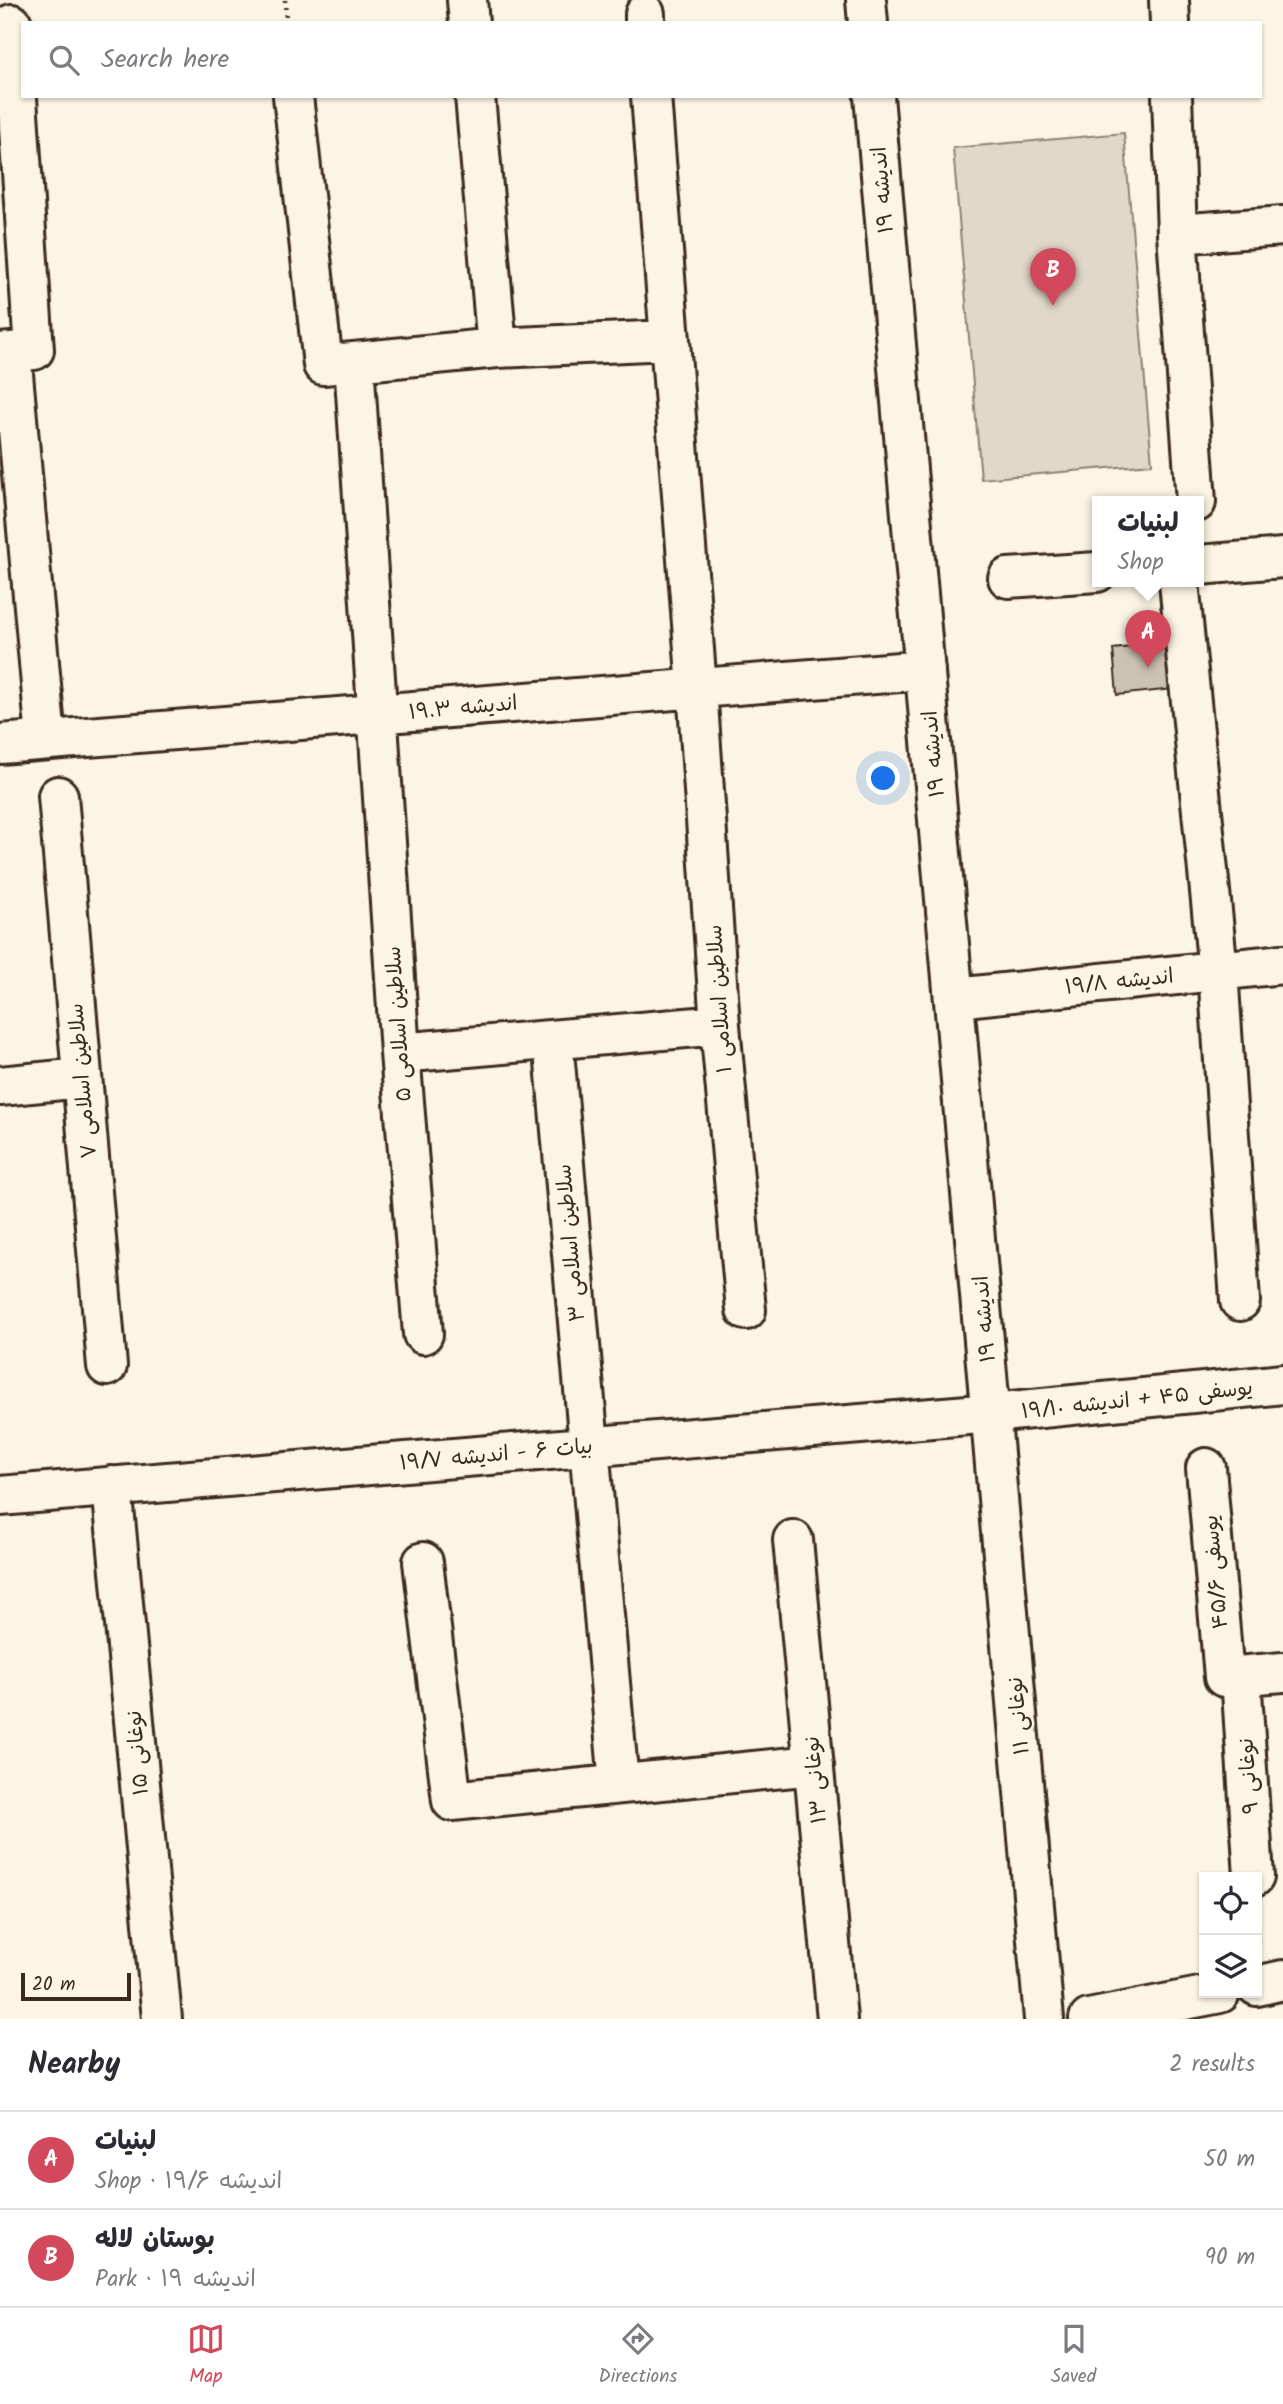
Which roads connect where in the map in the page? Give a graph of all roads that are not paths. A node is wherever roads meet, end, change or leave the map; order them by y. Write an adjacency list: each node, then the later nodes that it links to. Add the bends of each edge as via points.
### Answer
1 (467, 0): 4 (street)
2 (866, 0): 5 (street)
3 (1169, 0): 6 (street)
4 (469, 21)
5 (868, 21)
6 (1170, 21)
7 (12, 24): 17 (street, via 33,350)
8 (293, 98): 18 (street, via 323,365)
9 (475, 98): 16 (street)
10 (651, 98): 15 (street, سلاطین اسلامی ۱)
11 (874, 98): 25 (street, اندیشه ۱۹)
12 (1172, 98): 14 (street)
13 (1283, 226): 14 (street)
14 (1177, 234): 19 (street)
15 (668, 340): 16 (street); 26 (street, سلاطین اسلامی ۱)
16 (497, 348): 18 (street)
17 (5, 352): 28 (street)
18 (354, 362): 27 (street, سلاطین اسلامی ۵)
19 (1196, 496)
20 (1283, 558): 21 (street)
21 (1204, 563)
22 (1092, 572): 23 (street)
23 (1008, 578)
24 (1195, 587): 32 (street)
25 (925, 670): 26 (street, اندیشه ۱۹.۳); 33 (street, اندیشه ۱۹)
26 (697, 688): 27 (street, اندیشه ۱۹.۳); 34 (street, سلاطین اسلامی ۱)
27 (377, 713): 28 (street, اندیشه ۱۹.۳); 36 (street, سلاطین اسلامی ۵)
28 (46, 740): 29 (street, اندیشه ۱۹.۳)
29 (0, 744)
30 (58, 796): 37 (street, سلاطین اسلامی ۷)
31 (1283, 964): 32 (street, اندیشه ۱۹/۸)
32 (1218, 971): 33 (street, اندیشه ۱۹/۸); 39 (street)
33 (955, 998): 44 (street, اندیشه ۱۹)
34 (720, 1025): 35 (street); 40 (street, سلاطین اسلامی ۱)
35 (553, 1040): 36 (street); 45 (street, سلاطین اسلامی ۳)
36 (400, 1053): 41 (street, سلاطین اسلامی ۵)
37 (82, 1078): 38 (street); 42 (street, سلاطین اسلامی ۷)
38 (0, 1086)
39 (1240, 1301)
40 (746, 1310)
41 (423, 1334)
42 (107, 1366)
43 (1283, 1384): 44 (street, یوسفی ۴۵ + اندیشه ۱۹/۱۰)
44 (992, 1413): 45 (street, بیات ۶ - اندیشه ۱۹/۷); 61 (street, نوغانی ۱۱)
45 (587, 1446): 47 (street, بیات ۶ - اندیشه ۱۹/۷); 54 (street, سلاطین اسلامی ۳)
46 (1206, 1468): 52 (street, یوسفی ۴۵/۶)
47 (111, 1486): 48 (street, بیات ۶ - اندیشه ۱۹/۷); 59 (street, نوغانی ۱۵)
48 (0, 1496)
49 (793, 1541): 53 (street, نوغانی ۱۳)
50 (424, 1562): 54 (street, via 452,1801)
51 (1283, 1672): 52 (street)
52 (1233, 1676): 55 (street, نوغانی ۹)
53 (814, 1765): 54 (street); 60 (street, نوغانی ۱۳)
54 (619, 1784)
55 (1253, 1872)
56 (1283, 1980): 57 (street)
57 (1262, 1985)
58 (1199, 1997): 62 (street)
59 (162, 2019)
60 (836, 2019)
61 (1044, 2019)
62 (1089, 2019)

